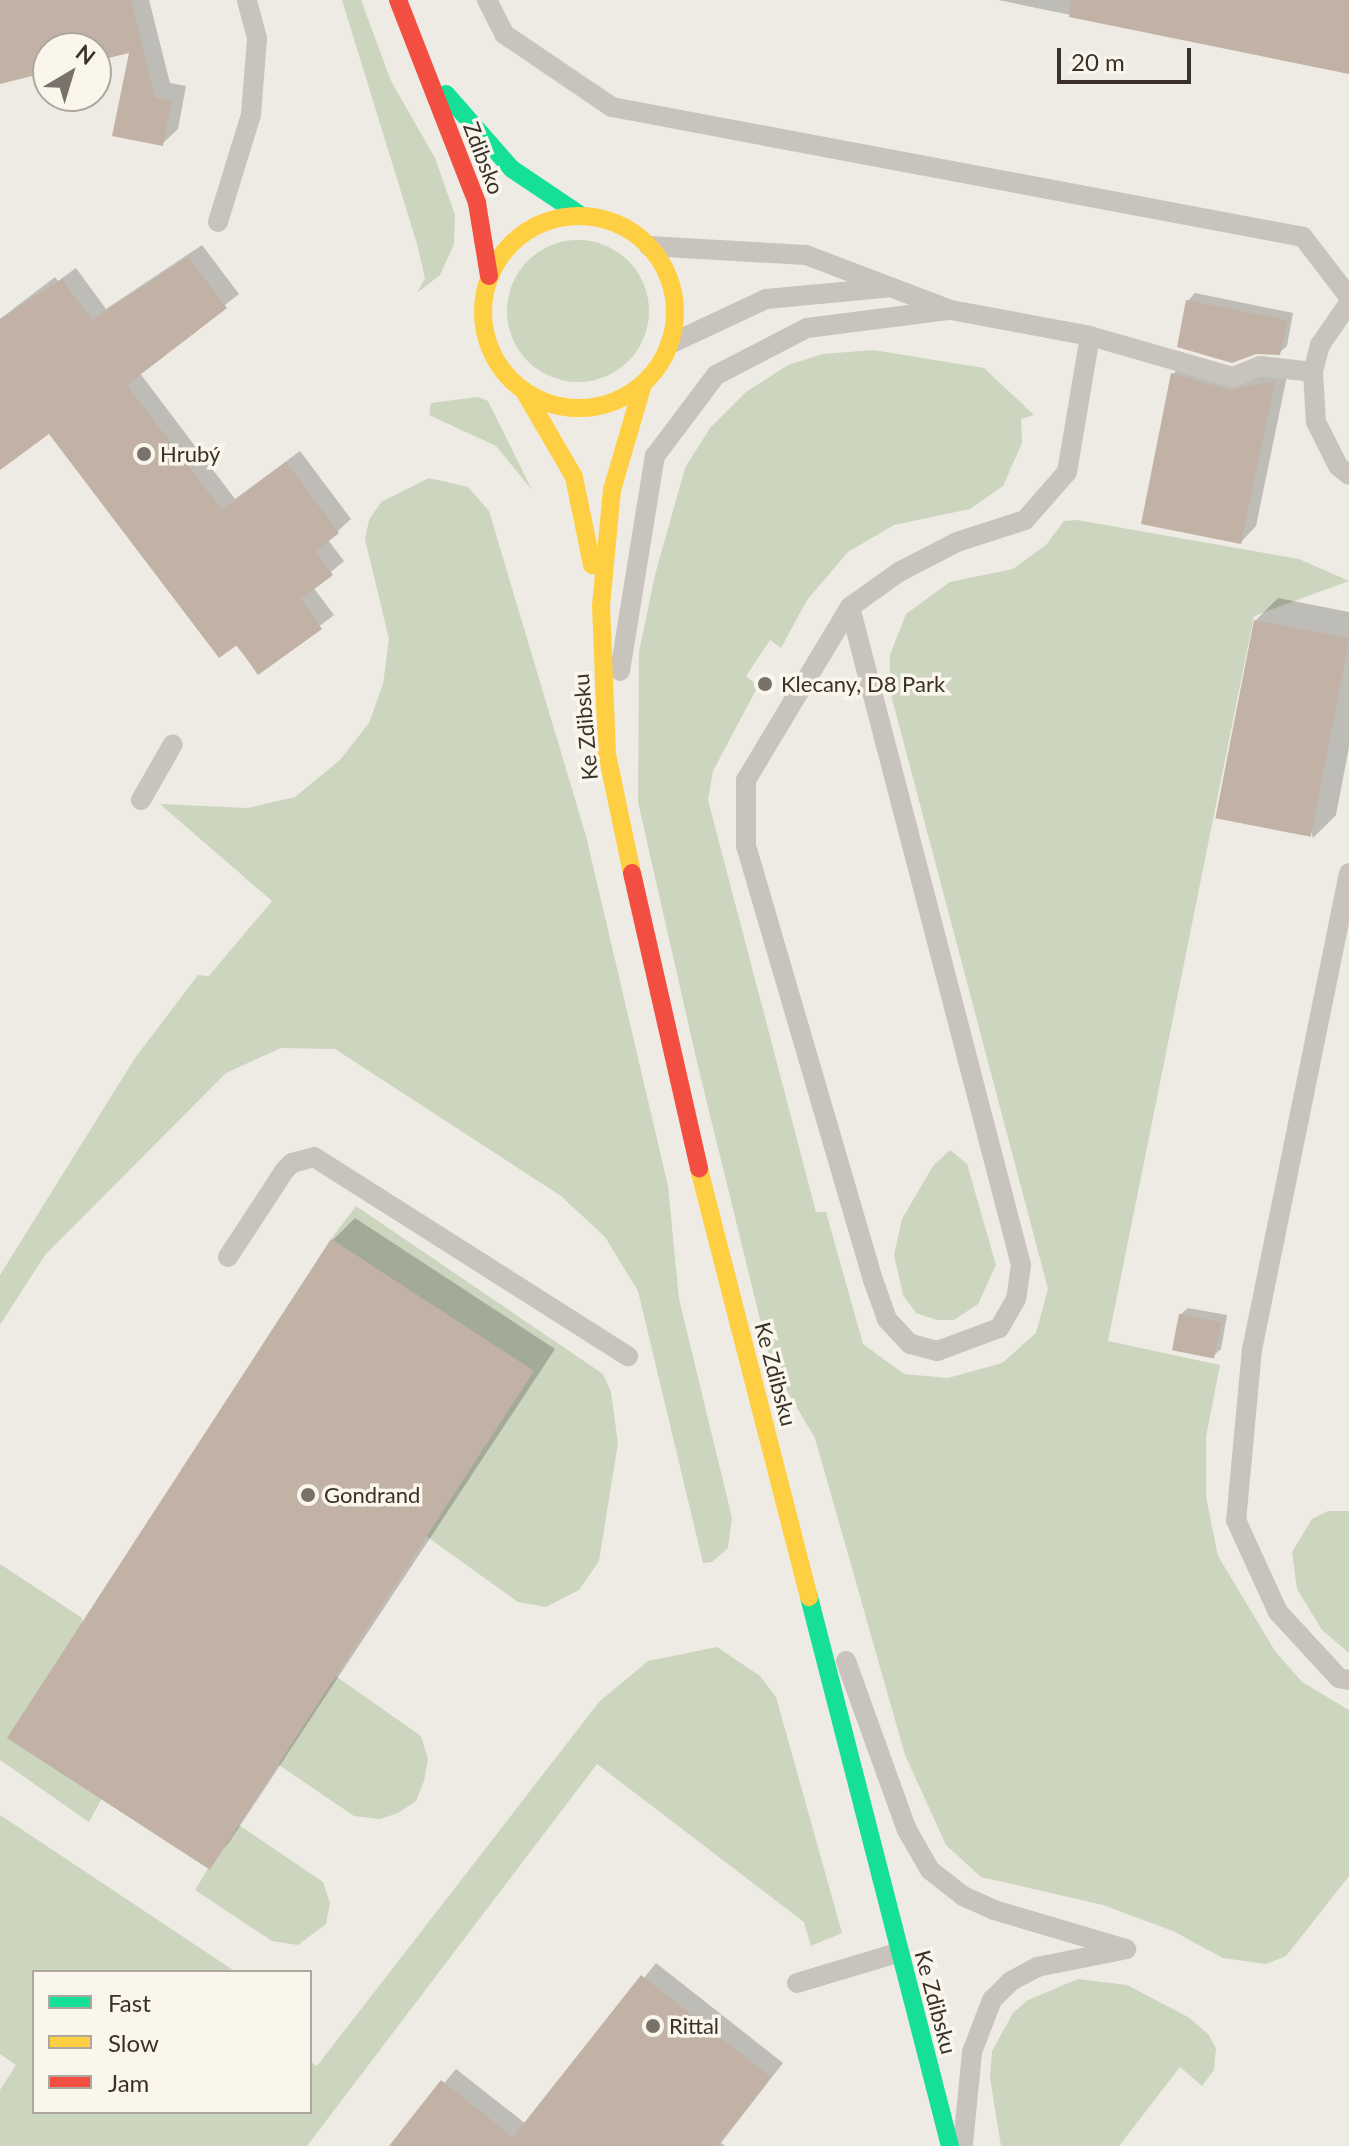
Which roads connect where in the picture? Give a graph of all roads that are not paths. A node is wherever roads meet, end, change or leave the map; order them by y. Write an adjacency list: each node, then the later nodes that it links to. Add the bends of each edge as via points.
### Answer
1 (247, 0): 6 (lane, via 257,38 251,115)
2 (398, 0): 4 (main road, Zdibsko)
3 (487, 0): 10 (lane, via 504,34 612,107 1303,237)
4 (421, 60): 5 (main road, Zdibsko, via 512,169); 8 (main road, Zdibsko, via 477,203)
5 (582, 216): 7 (main road, via 621,225); 8 (main road, via 544,222 526,231 504,251)
6 (218, 222)
7 (649, 246): 9 (lane, via 806,255); 13 (main road, via 673,292)
8 (489, 276): 16 (main road, via 483,309 486,339 498,364)
9 (889, 287): 11 (lane); 13 (lane, via 766,299)
10 (1349, 300): 14 (lane, via 1320,345)
11 (951, 310): 12 (lane); 21 (lane, via 807,328 716,375 655,456)
12 (1090, 336): 14 (lane, via 1233,377 1260,366); 19 (lane, via 1067,472 1025,520 957,542 899,572)
13 (670, 344): 15 (main road)
14 (1313, 372): 17 (lane, via 1316,422 1338,466)
15 (643, 384): 16 (main road, via 619,400 583,408 553,405); 18 (main road, Ke Zdibsku, via 612,490)
16 (524, 391): 18 (main road, Ke Zdibsku, via 574,477)
17 (1349, 475)
18 (601, 606): 21 (main road, Ke Zdibsku)
19 (850, 607): 19 (lane, via 746,780 746,846 887,1319 910,1344 937,1351 999,1328 1016,1299 1021,1265)
20 (173, 744): 22 (lane)
21 (607, 754): 26 (main road, Ke Zdibsku, via 674,1072)
22 (141, 800)
23 (1349, 873): 27 (lane, via 1252,1349 1236,1520 1278,1612 1339,1678)
24 (228, 1257): 25 (lane, via 285,1170 314,1157)
25 (628, 1356)
26 (767, 1434): 28 (main road, Ke Zdibsku); 31 (lane, via 890,1788 919,1854 945,1884 975,1902 1126,1949 1037,1967 1011,1981 992,2000 972,2052)
27 (1349, 1680)
28 (897, 1953): 29 (lane); 30 (main road, Ke Zdibsku)
29 (797, 1983)
30 (950, 2146)
31 (963, 2146)

